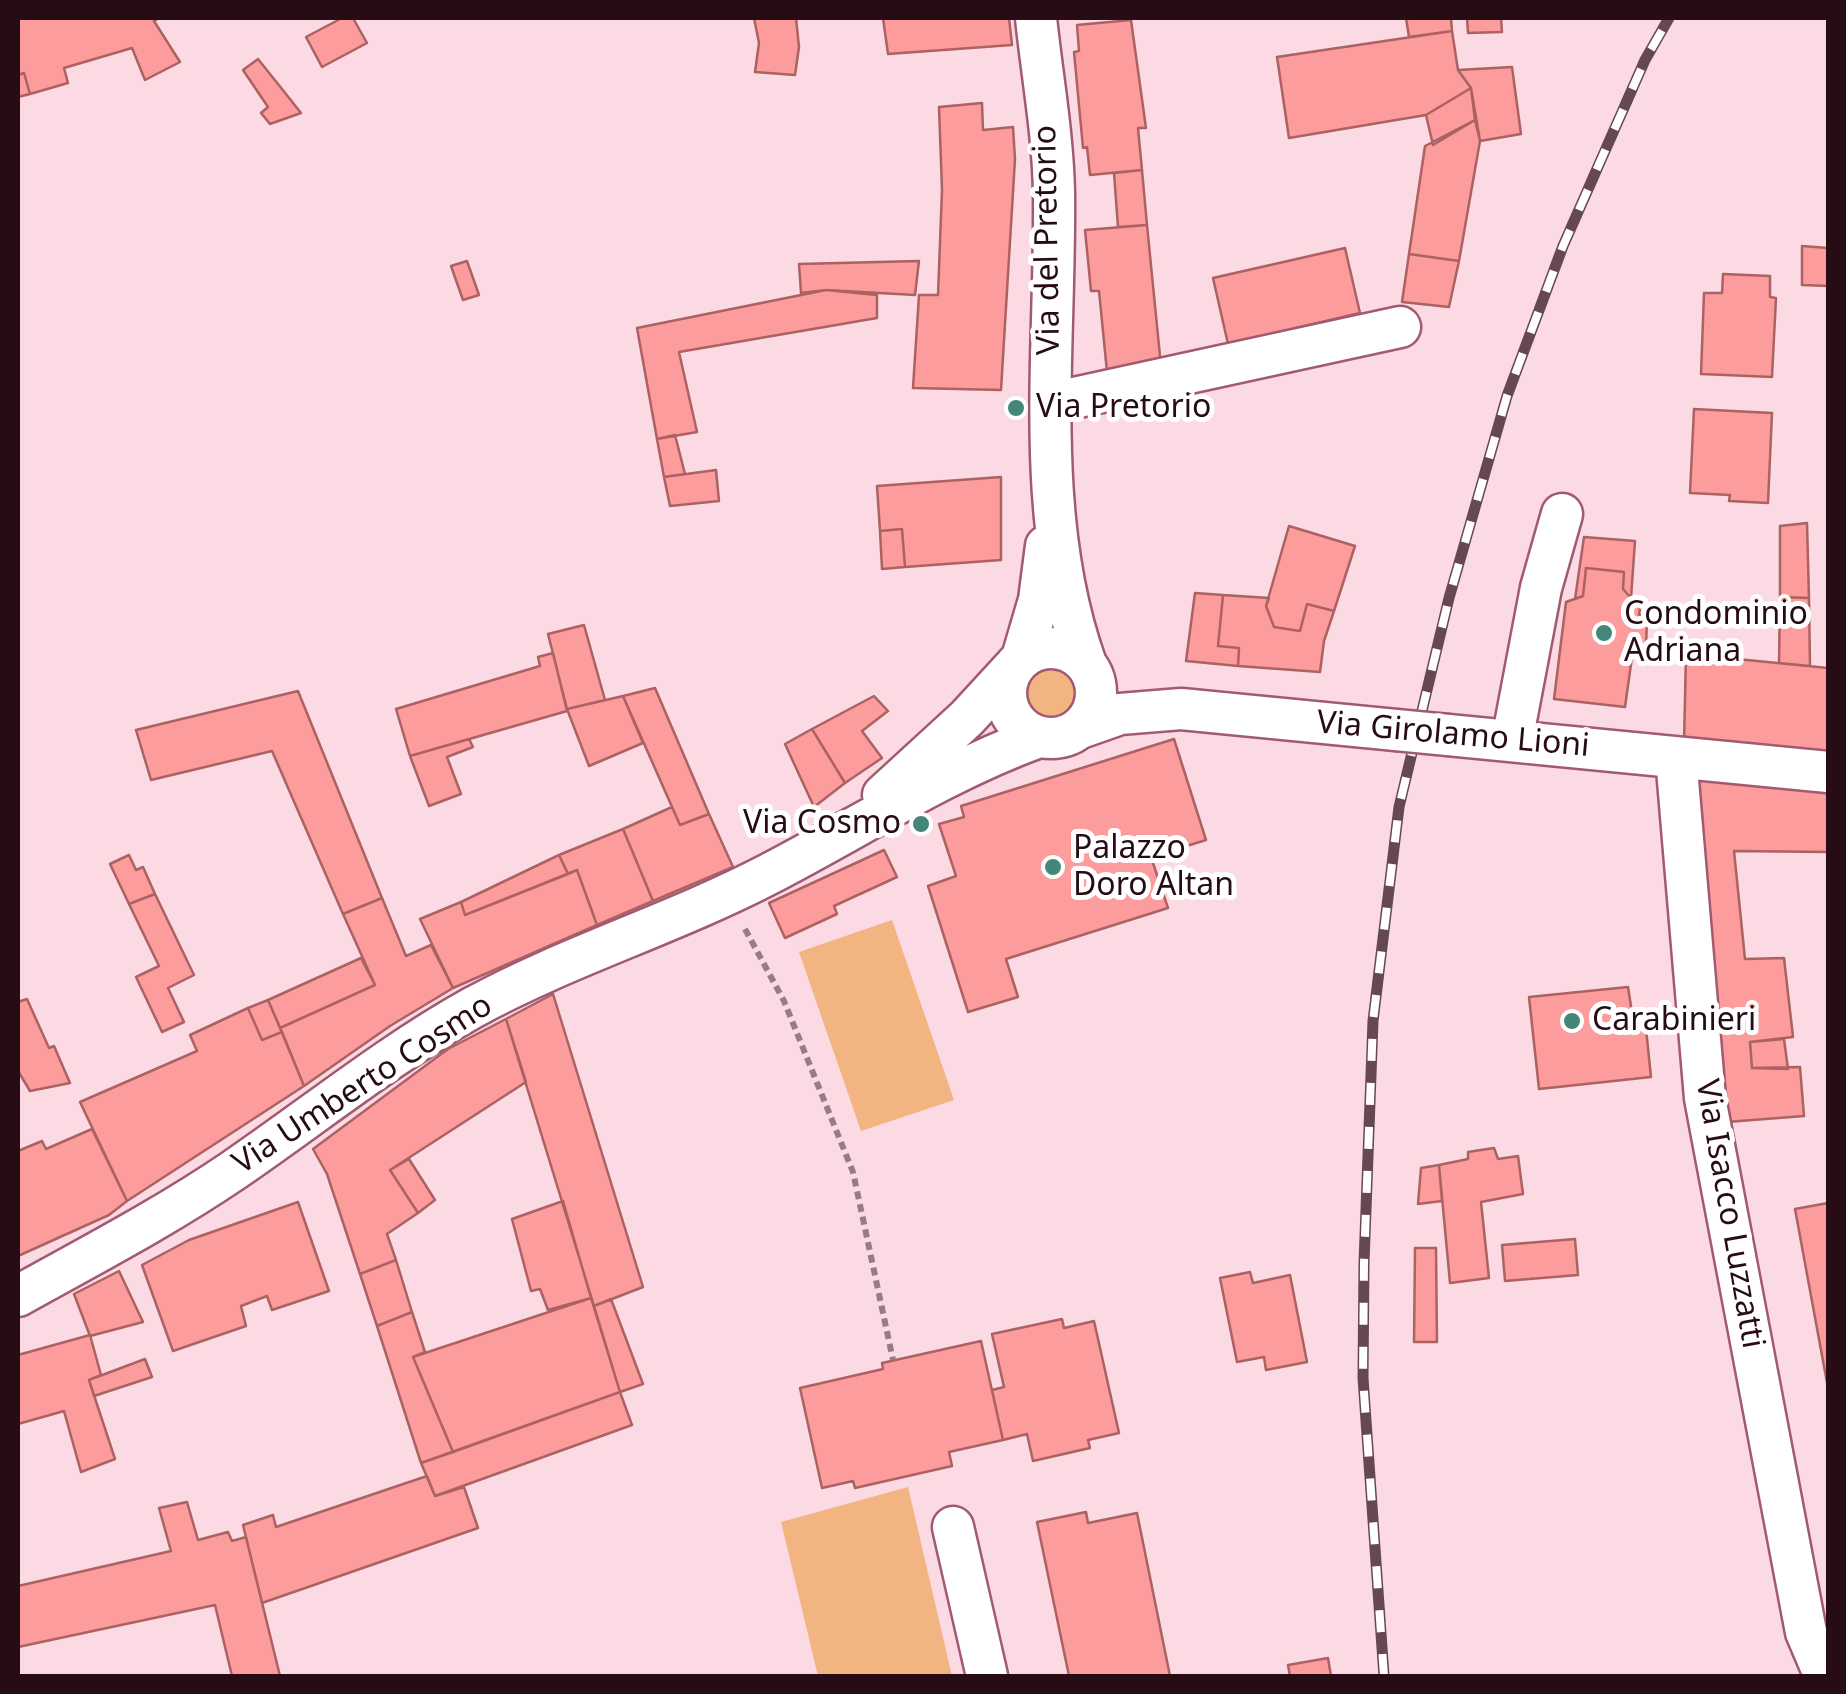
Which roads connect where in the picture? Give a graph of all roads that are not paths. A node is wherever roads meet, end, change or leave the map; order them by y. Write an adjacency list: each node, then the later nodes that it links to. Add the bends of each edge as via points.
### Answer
1 (1036, 18): 3 (street, Via del Pretorio, via 1054,189)
2 (1400, 327): 3 (street, Via del Pretorio)
3 (1051, 403): 4 (street, Via del Pretorio)
4 (1053, 492): 6 (street, Via del Pretorio, via 1039,600); 7 (street, Via del Pretorio, via 1065,586)
5 (1562, 514): 10 (street)
6 (1018, 663): 7 (street, via 1048,648); 9 (street, via 1008,681 1009,708); 13 (street, Via Umberto Cosmo)
7 (1086, 664): 8 (street, via 1096,690)
8 (1080, 728): 9 (street); 10 (street, Via Girolamo Lioni, bridge, via 1120,714 1181,709)
9 (1039, 736): 13 (street, Via Umberto Cosmo)
10 (1512, 741): 11 (street, Via Girolamo Lioni)
11 (1676, 757): 12 (street, Via Girolamo Lioni); 16 (street, Via Isacco Luzzatti, via 1705,1098 1806,1632)
12 (1828, 772)
13 (828, 844): 14 (street, Via Umberto Cosmo, via 728,896 472,1008 232,1171)
14 (18, 1296)
15 (953, 1527): 17 (street)
16 (1820, 1667)
17 (987, 1676)

